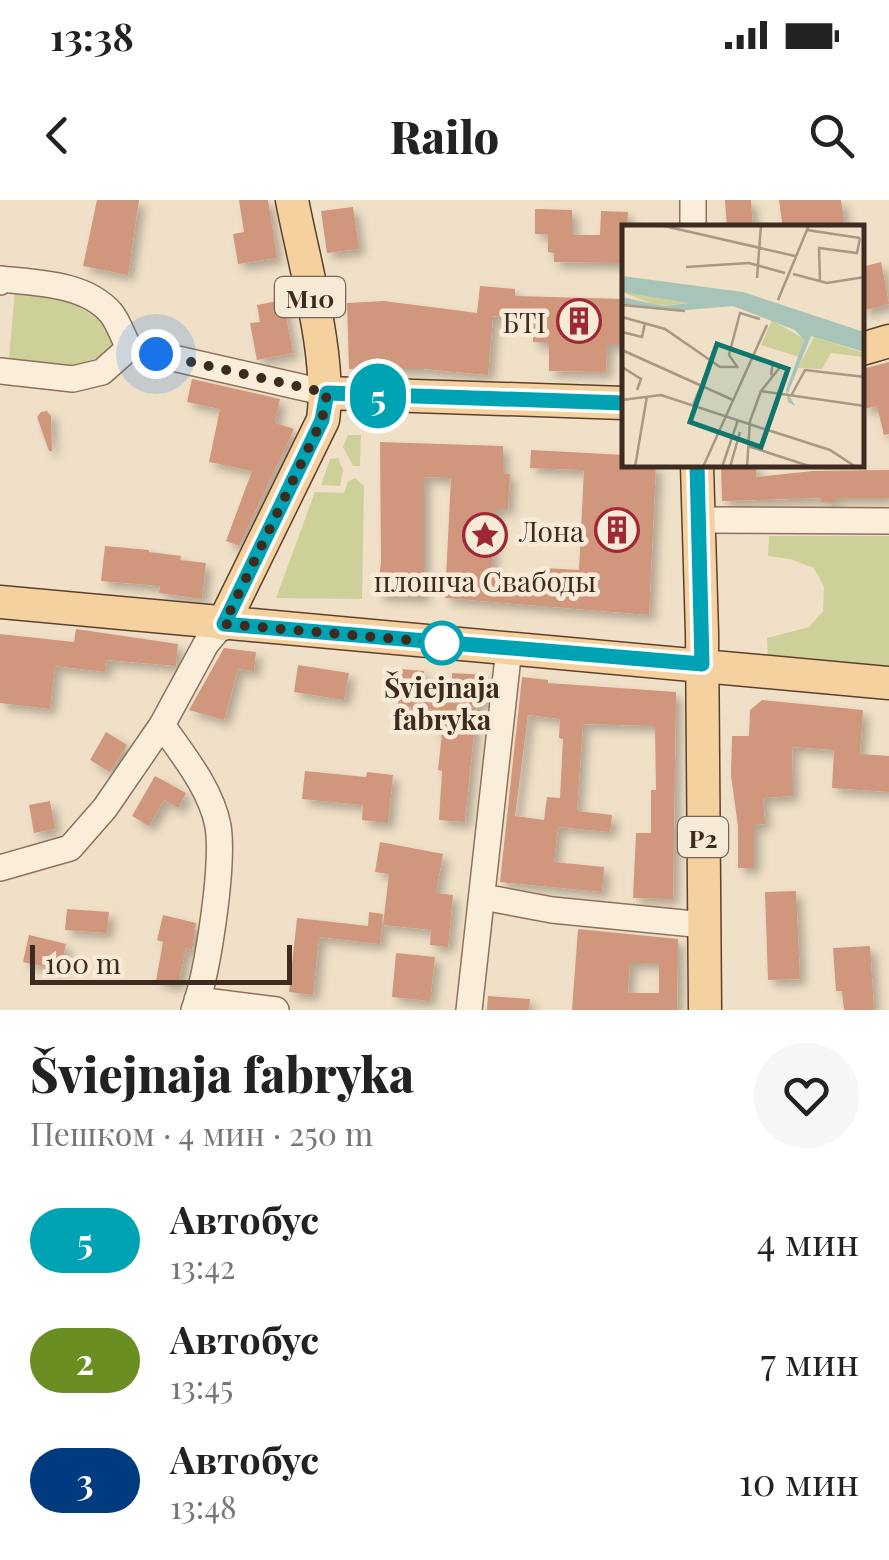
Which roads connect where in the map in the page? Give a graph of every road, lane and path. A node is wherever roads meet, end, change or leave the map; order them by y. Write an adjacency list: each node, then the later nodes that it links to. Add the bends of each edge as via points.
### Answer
1 (292, 200): 9 (main road, М10)
2 (693, 200): 3 (street)
3 (694, 225)
4 (0, 282): 6 (street, via 66,288 94,298 113,316)
5 (889, 342): 7 (main road)
6 (129, 348): 8 (street, via 102,372 73,378); 9 (street)
7 (864, 349)
8 (0, 371)
9 (327, 393): 10 (main road); 15 (main road, М10, via 322,420)
10 (622, 403)
11 (697, 468): 12 (main road)
12 (700, 520): 13 (street); 17 (main road)
13 (889, 521)
14 (0, 602): 15 (main road)
15 (224, 624): 16 (main road); 19 (street)
16 (509, 648): 17 (main road); 21 (street)
17 (702, 664): 18 (main road); 22 (main road, Р2)
18 (889, 682)
19 (162, 725): 20 (street, via 70,848); 23 (street, via 197,774 218,826 217,894)
20 (0, 868)
21 (483, 897): 22 (street); 25 (street)
22 (704, 925): 26 (main road, Р2)
23 (195, 1005): 24 (street)
24 (276, 1010)
25 (469, 1010)
26 (705, 1010)

